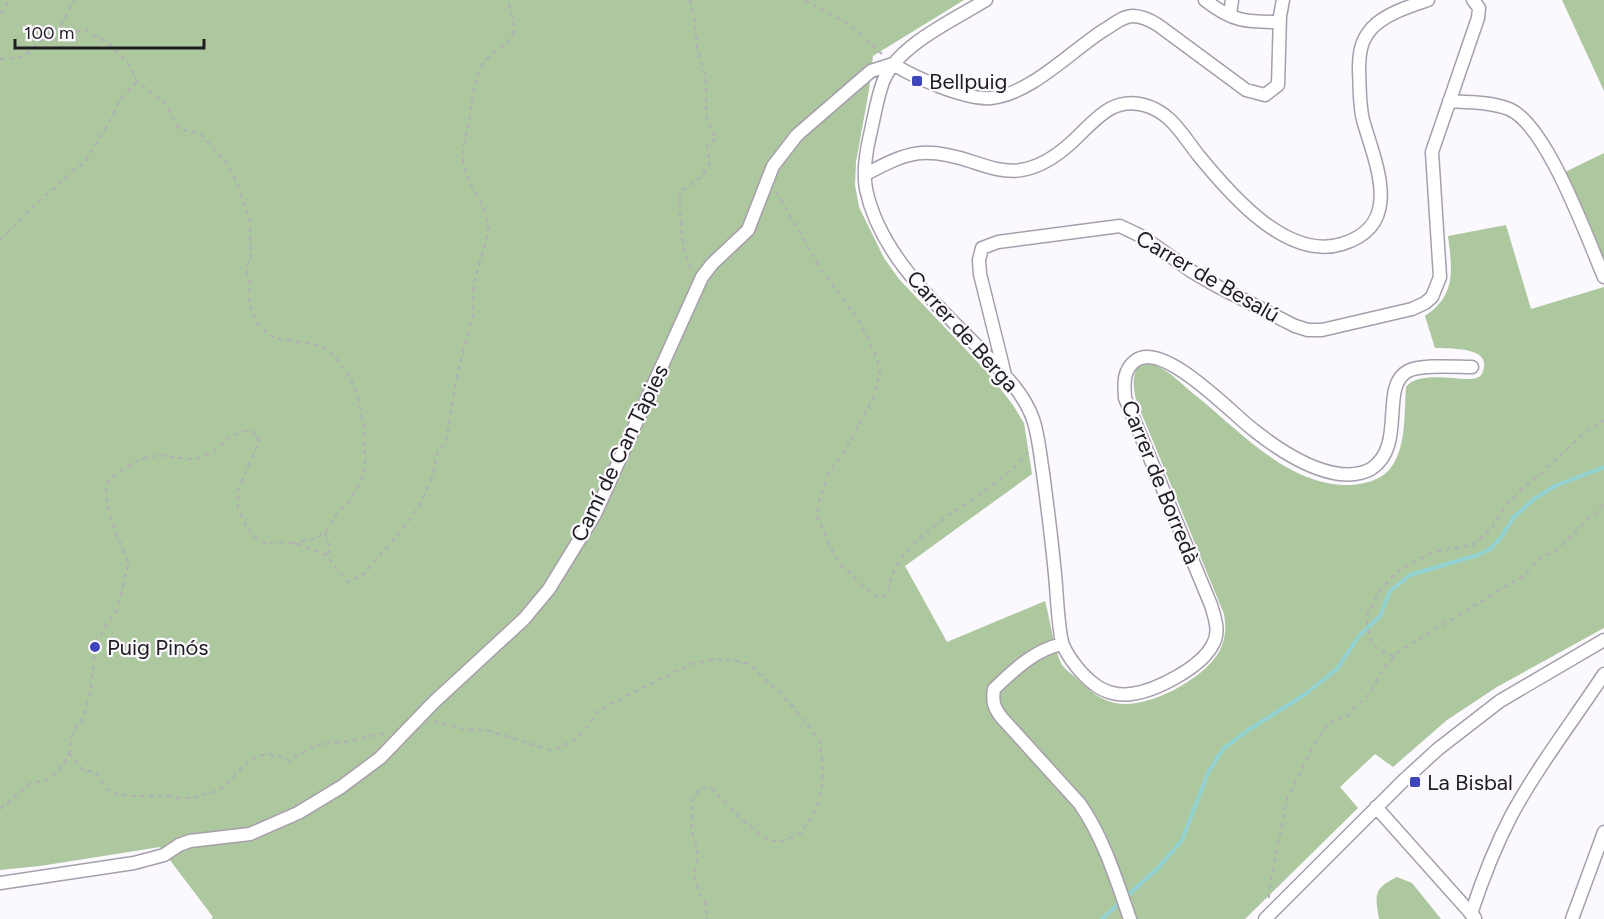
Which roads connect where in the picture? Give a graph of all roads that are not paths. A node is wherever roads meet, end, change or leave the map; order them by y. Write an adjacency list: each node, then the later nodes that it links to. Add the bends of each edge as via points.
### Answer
1 (986, 0): 9 (street, via 907,50)
2 (1205, 0): 7 (street)
3 (1232, 0): 7 (street)
4 (1283, 0): 8 (street)
5 (1428, 0): 11 (street, via 1373,26 1360,48 1360,105 1380,177 1379,209 1368,229 1341,244 1309,245 1266,224 1218,179 1167,116 1144,105 1124,103 1106,110 1060,152 1022,170 990,168 927,151 904,155)
6 (1473, 0): 10 (street, Carrer de Besalú, via 1479,8 1478,18)
7 (1230, 15): 8 (street, via 1244,21)
8 (1280, 22): 9 (street, via 1278,85 1265,95 1246,90 1158,25 1134,16 1123,18 1095,36 1024,87 991,98 944,88)
9 (892, 64): 11 (street, Carrer de Berga, via 883,82); 20 (street, Camí de Can Tàpies, via 871,71 784,151 769,176 748,230 706,270 595,514 549,589 524,619 392,747 298,813 250,834 190,841 164,855 134,863)
10 (1449, 101): 12 (street, via 1510,110 1527,124 1557,169); 14 (street, Carrer de Besalú, via 1432,152 1440,277 1432,297 1425,303 1322,330 1308,330 1215,285 1120,226 998,242 982,248 979,260)
11 (866, 174): 14 (street, Carrer de Berga, via 876,219 899,260)
12 (1604, 277)
13 (1472, 367): 16 (street, Carrer de Borredà, via 1408,371 1397,384 1389,446 1382,459 1366,472 1340,474 1319,469 1280,449 1173,364 1147,356 1138,358 1126,374 1125,398 1211,605 1217,633 1207,654 1194,665 1152,689 1131,694 1105,692 1094,685)
14 (1005, 376): 16 (street, Carrer de Berga, via 1024,399 1038,437)
15 (1604, 640): 18 (street, via 1539,676 1468,724)
16 (1062, 644): 23 (street, via 1049,646 1023,663 994,689 992,700 1002,718 1089,817 1104,845)
17 (1604, 674): 21 (street, via 1512,816 1482,881)
18 (1376, 807): 21 (street); 22 (street)
19 (1604, 832): 24 (street)
20 (0, 883)
21 (1474, 916)
22 (1267, 917)
23 (1130, 919)
24 (1572, 919)

